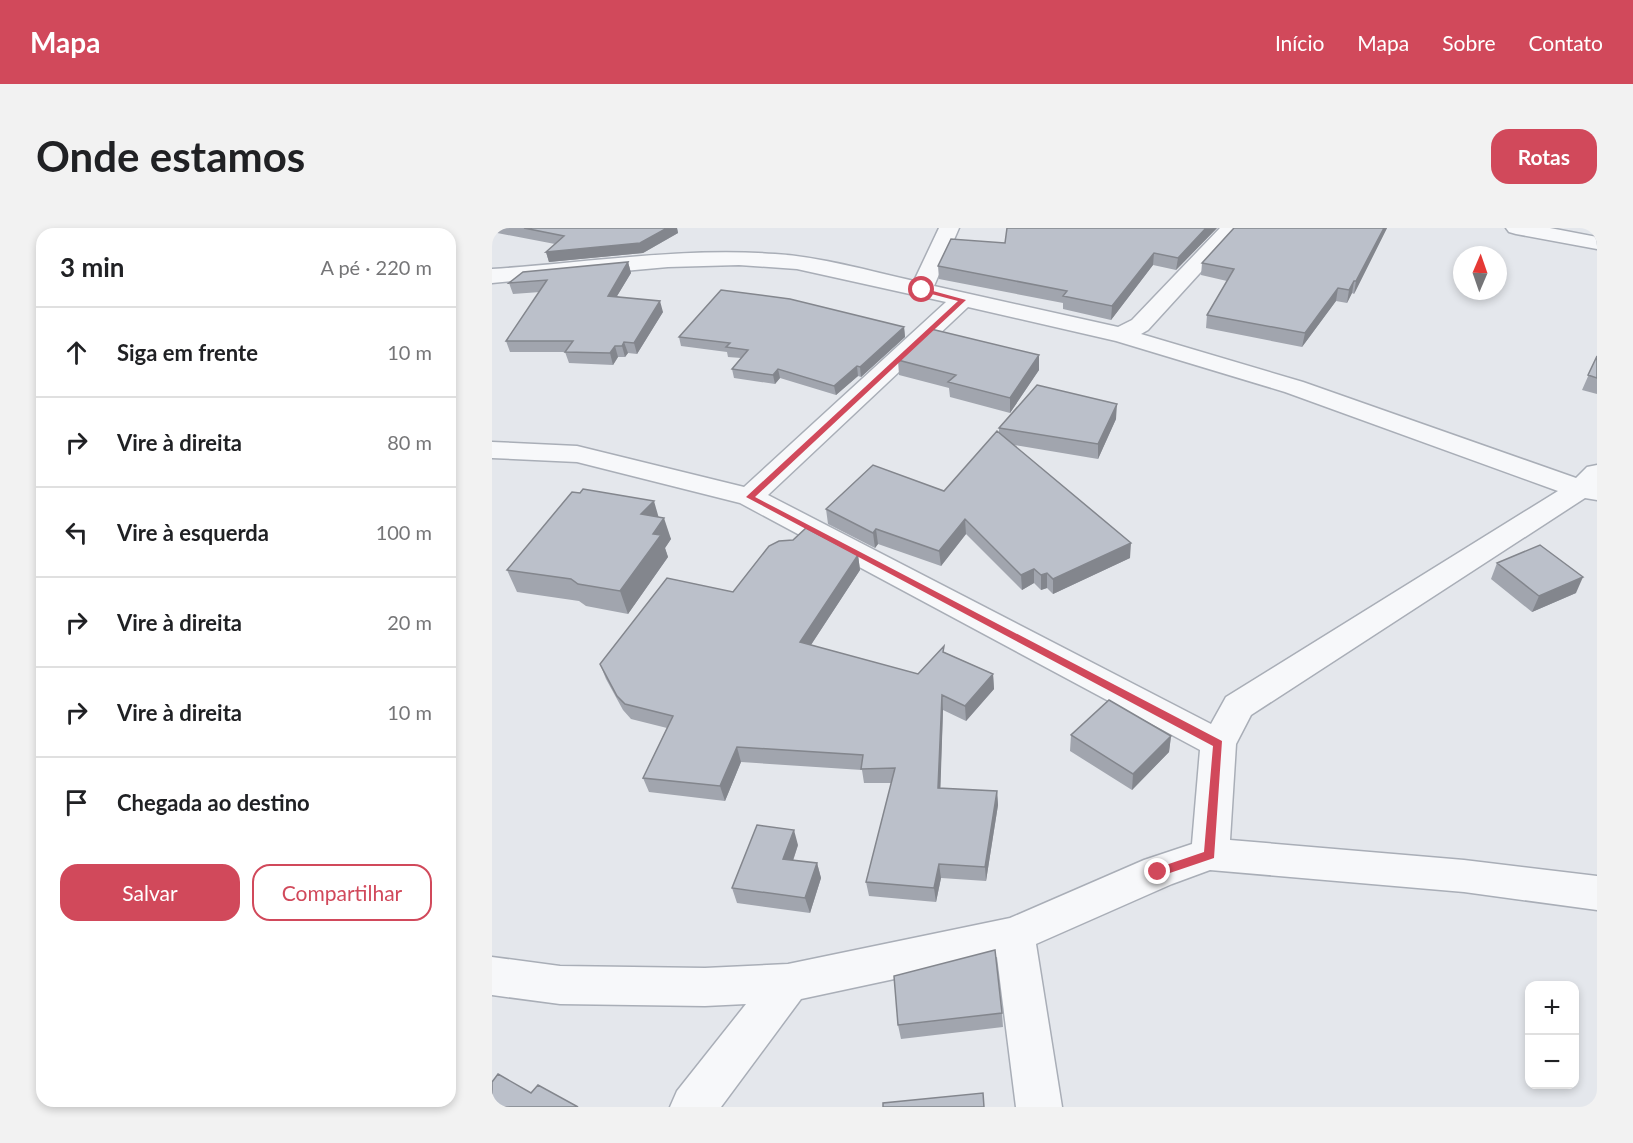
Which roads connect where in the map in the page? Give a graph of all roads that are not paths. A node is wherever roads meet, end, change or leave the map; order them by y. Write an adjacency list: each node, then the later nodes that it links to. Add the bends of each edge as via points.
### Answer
1 (949, 228): 6 (street)
2 (1231, 228): 8 (street, via 1140,325)
3 (1516, 228): 4 (street)
4 (1597, 243)
5 (492, 276): 6 (street, via 732,258 776,260)
6 (922, 290): 7 (street)
7 (962, 300): 8 (street); 11 (street)
8 (1121, 335): 10 (street, via 1294,387)
9 (492, 450): 11 (street, via 577,454)
10 (1591, 485): 12 (street, via 1238,706)
11 (750, 497): 12 (street)
12 (1218, 744): 13 (street)
13 (1210, 854): 14 (street, via 1464,876); 15 (street, via 1158,872)
14 (1597, 893)
15 (1014, 935): 17 (street); 19 (street)
16 (492, 976): 17 (street, via 560,985 705,987)
17 (788, 983): 18 (street)
18 (693, 1107)
19 (1039, 1107)

